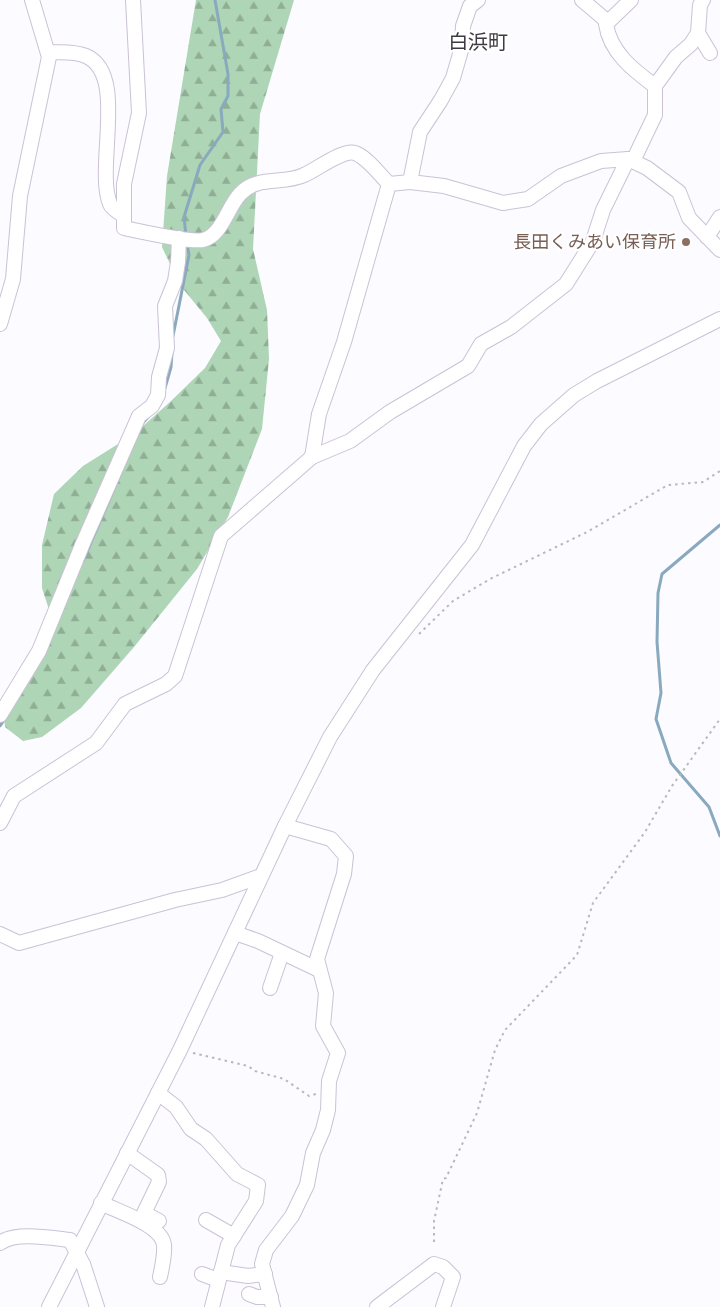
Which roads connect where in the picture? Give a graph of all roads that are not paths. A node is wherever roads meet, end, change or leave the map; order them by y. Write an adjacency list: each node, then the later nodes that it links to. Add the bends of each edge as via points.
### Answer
1 (32, 0): 9 (street)
2 (133, 0): 15 (street, via 139,113 124,184)
3 (478, 0): 13 (street, via 470,6 463,26 462,47 453,78 420,132)
4 (582, 0): 7 (street)
5 (631, 0): 7 (street)
6 (703, 0): 8 (street)
7 (608, 22): 11 (street, via 608,37 629,66)
8 (698, 33): 10 (street); 11 (street)
9 (48, 52): 15 (street, via 86,56 100,68 108,85 106,186 111,206); 21 (street, via 20,196 13,279)
10 (710, 54)
11 (655, 86): 12 (street, via 655,115)
12 (631, 160): 13 (street, via 601,161 561,176 528,199 503,203 444,186); 17 (street, via 679,192 689,218); 22 (street, via 603,210 593,241 566,284 510,328 481,344 468,366 390,412 350,441)
13 (410, 182): 14 (street)
14 (389, 184): 18 (street, via 366,161 355,153 346,152 302,176 263,180 241,192 216,233 202,241); 22 (street, via 344,342 319,414)
15 (124, 216): 18 (street, via 124,228)
16 (720, 217): 17 (street)
17 (707, 237): 19 (street)
18 (185, 239): 23 (street, via 165,306 166,348 158,395 152,406 140,416 39,651)
19 (720, 250)
20 (720, 319): 25 (street, via 597,381 556,408 541,424 524,446 472,545 373,670 330,737)
21 (0, 324)
22 (312, 457): 24 (street, via 221,536 174,676 166,684 125,704 96,743 14,796)
23 (0, 715)
24 (0, 823)
25 (285, 826): 26 (street); 30 (street, via 331,840 346,856 344,874 317,959)
26 (261, 876): 27 (street); 28 (street, via 222,890 20,943)
27 (235, 933): 29 (street); 32 (street)
28 (0, 934)
29 (282, 953): 30 (street); 31 (street)
30 (319, 970): 41 (street, via 326,993 323,1026 338,1053 328,1081 328,1110 313,1153 307,1185 292,1216 266,1250 262,1264)
31 (270, 988)
32 (158, 1093): 33 (street); 37 (street, via 176,1107 192,1129 206,1139 237,1174 258,1185 256,1201)
33 (127, 1153): 34 (street); 36 (street, via 158,1175 159,1182 144,1213)
34 (101, 1203): 39 (street); 43 (street, via 152,1226 160,1233 164,1245)
35 (206, 1220): 37 (street)
36 (168, 1229)
37 (234, 1236): 42 (street)
38 (0, 1243): 39 (street, via 30,1236 70,1240)
39 (77, 1250): 44 (street); 47 (street)
40 (202, 1274): 42 (street)
41 (265, 1274): 42 (street); 46 (street)
42 (219, 1276): 50 (street)
43 (160, 1277)
44 (92, 1293): 48 (street); 49 (street)
45 (249, 1294): 46 (street)
46 (272, 1302)
47 (49, 1307)
48 (96, 1307)
49 (100, 1307)
50 (212, 1307)
51 (377, 1307): 52 (street, via 434,1264 443,1266 453,1277)
52 (443, 1307)

